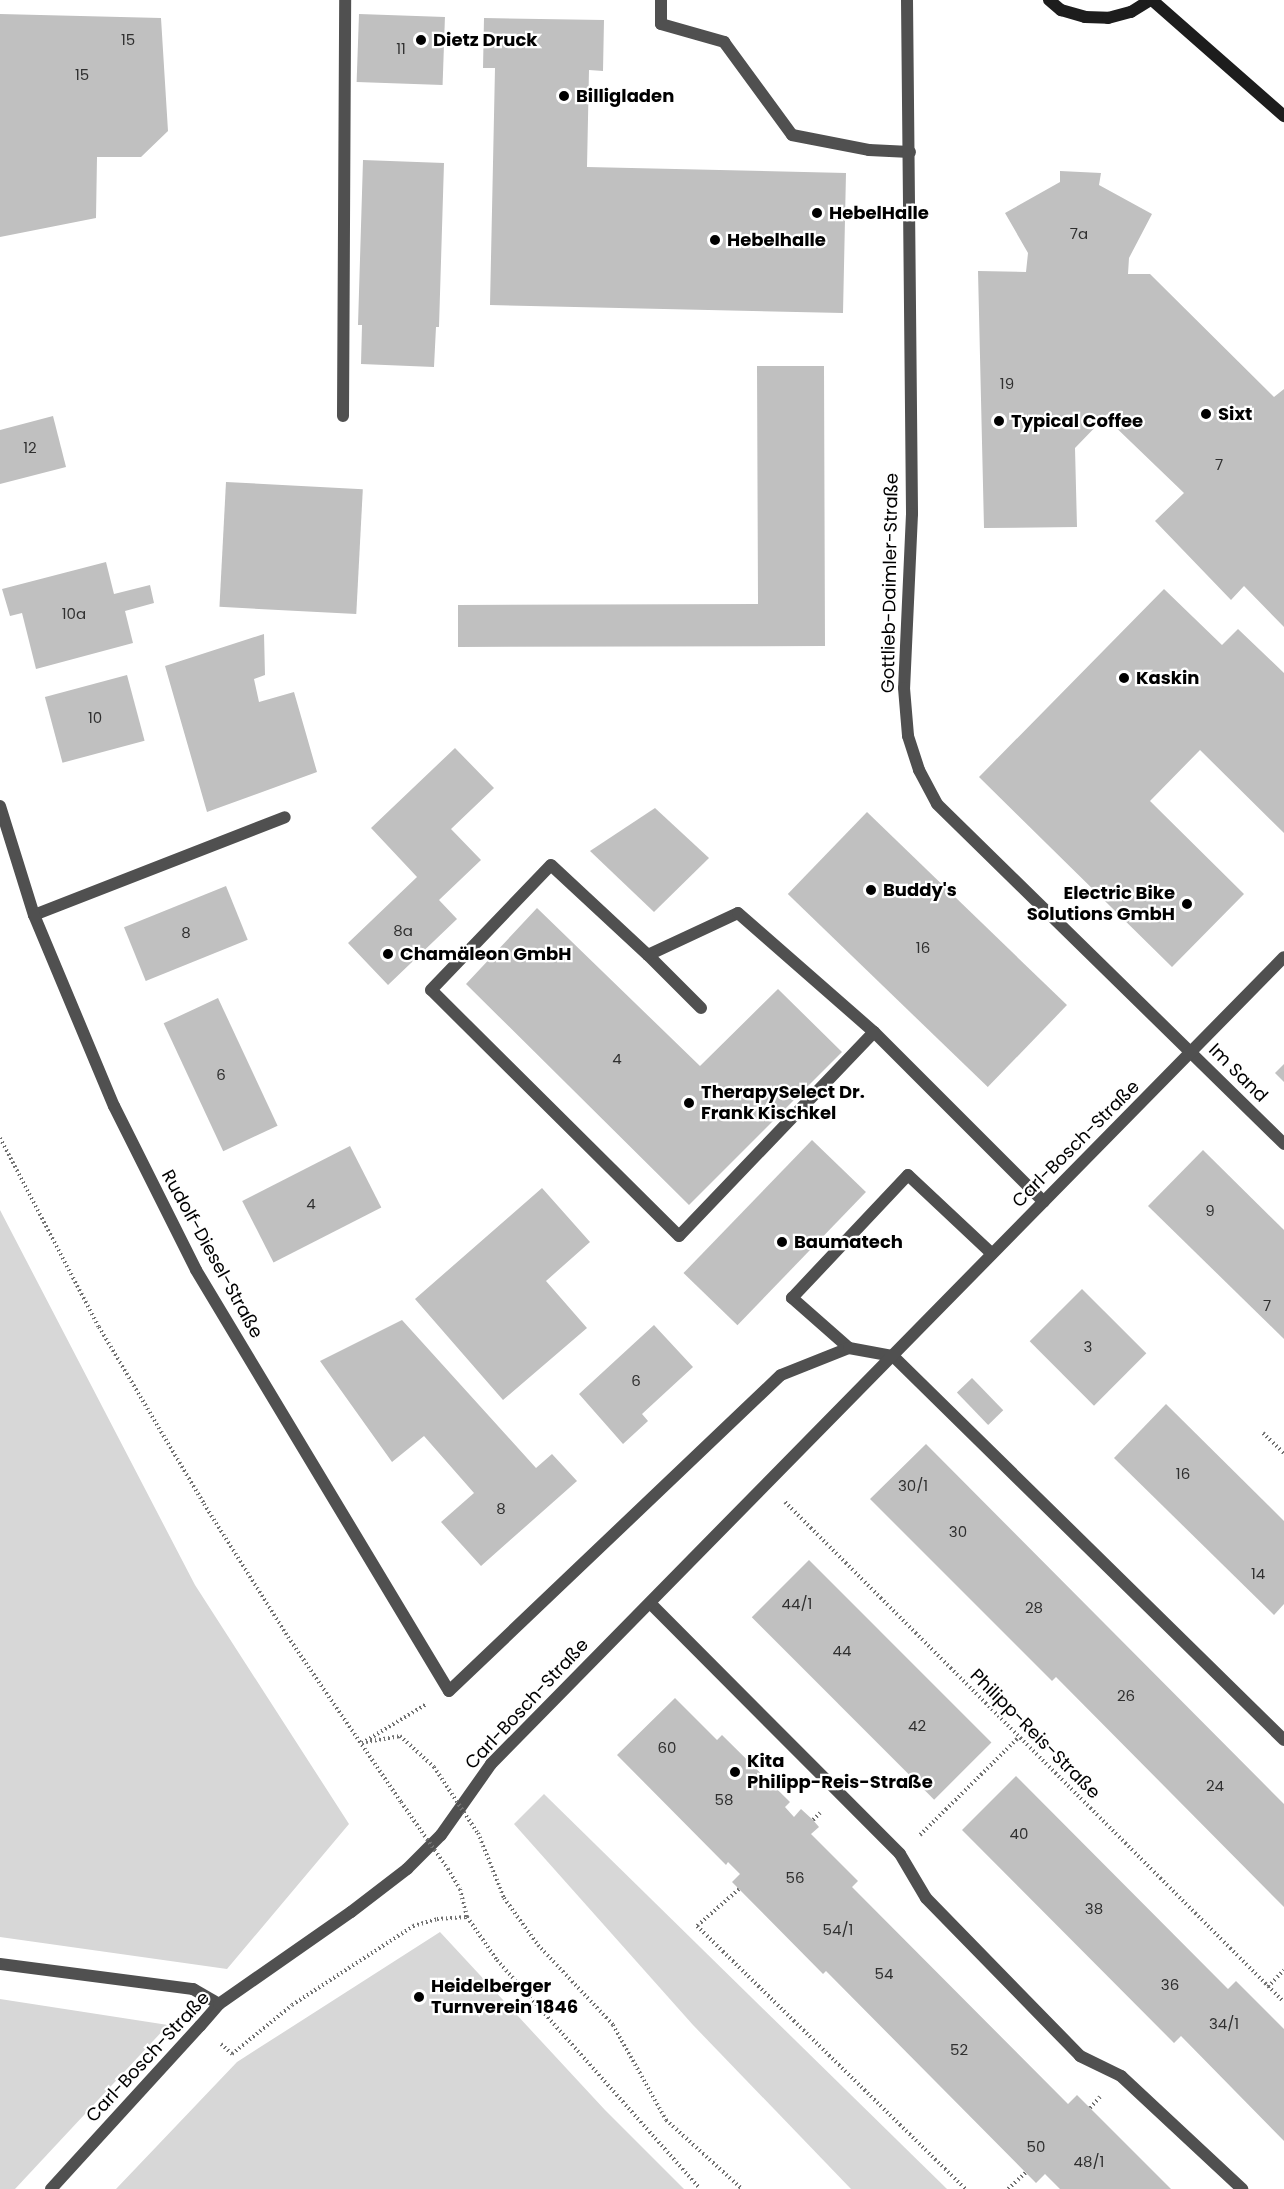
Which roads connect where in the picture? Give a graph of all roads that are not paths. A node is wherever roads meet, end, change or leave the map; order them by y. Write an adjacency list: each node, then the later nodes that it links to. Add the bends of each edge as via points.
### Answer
1 (345, 0): 8 (street)
2 (661, 0): 7 (street, via 661,24 724,42 792,135 869,150)
3 (907, 0): 7 (street, Gottlieb-Daimler-Straße)
4 (1049, 0): 5 (main road, via 1069,13 1108,18 1131,12)
5 (1151, 0): 6 (main road)
6 (1284, 116)
7 (910, 152): 16 (street, Gottlieb-Daimler-Straße, via 912,514 904,688 908,736 918,770 937,804)
8 (344, 416)
9 (0, 806): 11 (street, Rudolf-Diesel-Straße)
10 (285, 817): 11 (street)
11 (34, 915): 20 (street, Rudolf-Diesel-Straße, via 114,1106 196,1270 449,1691 781,1375)
12 (648, 955): 14 (street); 15 (street, via 738,913); 15 (street, via 551,865 431,990 679,1236)
13 (1284, 957): 16 (street, Carl-Bosch-Straße)
14 (701, 1008)
15 (874, 1032): 18 (street)
16 (1192, 1052): 17 (street, Im Sand); 18 (street, Carl-Bosch-Straße)
17 (1284, 1144)
18 (1044, 1202): 19 (street, Carl-Bosch-Straße)
19 (992, 1254): 20 (street, via 908,1175 792,1298); 21 (street, Carl-Bosch-Straße)
20 (849, 1348): 21 (street)
21 (893, 1356): 22 (street, Carl-Bosch-Straße); 23 (street)
22 (650, 1603): 25 (street, Carl-Bosch-Straße, via 491,1764 441,1835 407,1869); 27 (street, via 900,1854 926,1898 1080,2056 1121,2076)
23 (1284, 1740)
24 (0, 1964): 25 (street, via 193,1989)
25 (219, 2004): 26 (street, Carl-Bosch-Straße)
26 (51, 2189)
27 (1242, 2189)

